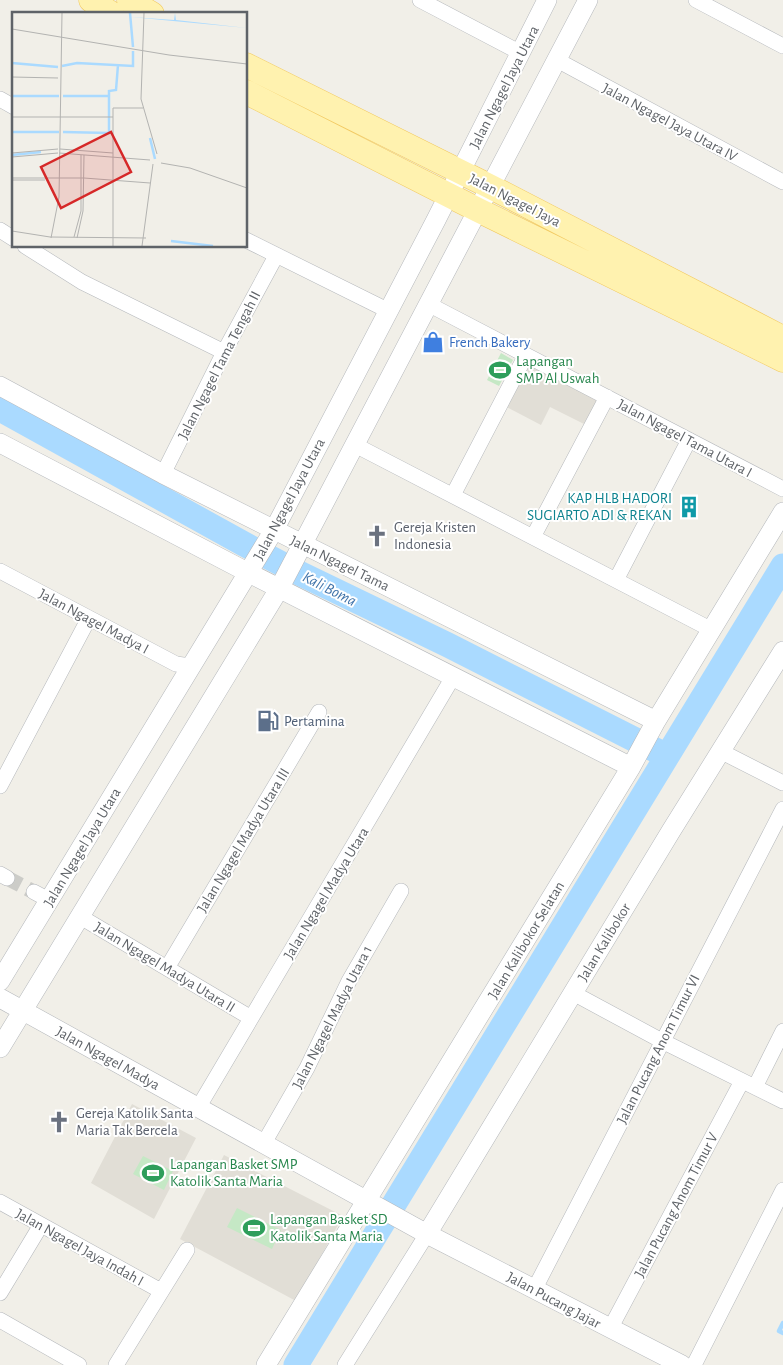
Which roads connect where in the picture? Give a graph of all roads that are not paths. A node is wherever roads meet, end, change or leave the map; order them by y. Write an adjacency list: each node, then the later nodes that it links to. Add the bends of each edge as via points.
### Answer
1 (91, 0): 8 (main road)
2 (129, 0): 9 (main road)
3 (420, 0): 11 (street)
4 (547, 0): 11 (street, Jalan Ngagel Jaya Utara)
5 (588, 0): 12 (street)
6 (696, 0): 7 (street)
7 (711, 4): 10 (street)
8 (109, 12)
9 (149, 12)
10 (783, 46)
11 (522, 53): 15 (street, Jalan Ngagel Jaya Utara)
12 (557, 60): 16 (street, Jalan Ngagel Jaya Utara IV); 17 (street)
13 (248, 66): 15 (main road, Jalan Ngagel Jaya)
14 (248, 93): 18 (main road, Jalan Ngagel Jaya)
15 (460, 171): 17 (main road, Jalan Ngagel Jaya); 18 (street, Jalan Ngagel Jaya Utara)
16 (783, 182)
17 (489, 186): 19 (street); 27 (main road, Jalan Ngagel Jaya)
18 (448, 195): 19 (main road, Jalan Ngagel Jaya); 26 (street, Jalan Ngagel Jaya Utara)
19 (478, 210): 25 (street); 30 (main road, Jalan Ngagel Jaya)
20 (0, 230): 21 (street)
21 (12, 238)
22 (248, 241): 24 (street)
23 (28, 248): 28 (street, via 76,278)
24 (276, 256): 26 (street); 28 (street, Jalan Ngagel Tama Tengah II)
25 (428, 304): 29 (street, Jalan Ngagel Tama Utara I); 35 (street)
26 (389, 312): 40 (street, Jalan Ngagel Jaya Utara)
27 (783, 338)
28 (224, 352): 36 (street, Jalan Ngagel Tama Tengah II)
29 (526, 355): 32 (street, Jalan Ngagel Tama Utara I); 38 (street)
30 (783, 360)
31 (0, 386): 36 (street, Jalan Ngagel Tama)
32 (607, 397): 33 (street, Jalan Ngagel Tama Utara I); 41 (street)
33 (689, 440): 37 (street, Jalan Ngagel Tama Utara I); 45 (street)
34 (0, 442): 43 (street)
35 (355, 445): 38 (street); 42 (street)
36 (163, 474): 40 (street, Jalan Ngagel Tama)
37 (783, 489)
38 (453, 495): 41 (street)
39 (783, 512): 48 (street, Jalan Kalibokor Selatan)
40 (271, 535): 42 (street, Jalan Ngagel Tama); 43 (street, Jalan Ngagel Jaya Utara)
41 (533, 537): 45 (street)
42 (300, 550): 46 (street); 53 (street, Jalan Ngagel Tama)
43 (251, 570): 46 (street); 50 (street, Jalan Ngagel Jaya Utara)
44 (0, 571): 47 (street, Jalan Ngagel Madya I)
45 (616, 580): 48 (street)
46 (281, 585): 51 (street); 60 (street)
47 (89, 618): 50 (street, Jalan Ngagel Madya I, via 176,664); 57 (street)
48 (705, 626): 53 (street, Jalan Kalibokor Selatan)
49 (783, 651): 54 (street, Jalan Kalibokor)
50 (190, 666): 62 (street, Jalan Ngagel Jaya Utara, via 42,896)
51 (453, 677): 55 (street); 66 (street, Jalan Ngagel Madya Utara)
52 (319, 712): 61 (street, Jalan Ngagel Madya Utara III)
53 (654, 725): 55 (street, Jalan Kalibokor Selatan)
54 (722, 752): 56 (street); 63 (street, Jalan Kalibokor)
55 (633, 764): 76 (street, Jalan Kalibokor Selatan)
56 (783, 783)
57 (0, 786)
58 (783, 808): 68 (street, Jalan Pucang Anom Timur VI)
59 (401, 891): 73 (street, Jalan Ngagel Madya Utara 1, via 349,981 307,1068)
60 (79, 916): 61 (street, Jalan Ngagel Madya Utara II); 65 (street)
61 (167, 968): 66 (street, Jalan Ngagel Madya Utara II)
62 (0, 981)
63 (573, 993): 68 (street); 78 (street, Jalan Kalibokor)
64 (0, 998): 65 (street, Jalan Ngagel Madya)
65 (23, 1011): 69 (street); 72 (street, Jalan Ngagel Madya)
66 (251, 1018): 72 (street, Jalan Ngagel Madya Utara)
67 (783, 1031): 70 (street, Jalan Pucang Anom Timur V)
68 (662, 1041): 70 (street); 80 (street, Jalan Pucang Anom Timur VI)
69 (0, 1048)
70 (748, 1084): 71 (street); 84 (street, Jalan Pucang Anom Timur V)
71 (783, 1101)
72 (198, 1108): 73 (street, Jalan Ngagel Madya)
73 (264, 1143): 76 (street, Jalan Ngagel Madya)
74 (783, 1190): 90 (street)
75 (0, 1202): 77 (street, Jalan Ngagel Jaya Indah I)
76 (374, 1205): 78 (street, Jalan Ngagel Madya); 87 (street, Jalan Kalibokor Selatan)
77 (41, 1225): 81 (street); 82 (street, Jalan Ngagel Jaya Indah I)
78 (427, 1234): 80 (street, Jalan Pucang Jajar); 88 (street)
79 (187, 1250): 82 (street)
80 (534, 1290): 84 (street, Jalan Pucang Jajar)
81 (0, 1292)
82 (161, 1292): 86 (street)
83 (0, 1320): 85 (street)
84 (610, 1329): 89 (street, Jalan Pucang Jajar)
85 (79, 1365)
86 (116, 1365)
87 (266, 1365)
88 (345, 1365)
89 (682, 1365)
90 (694, 1365)

